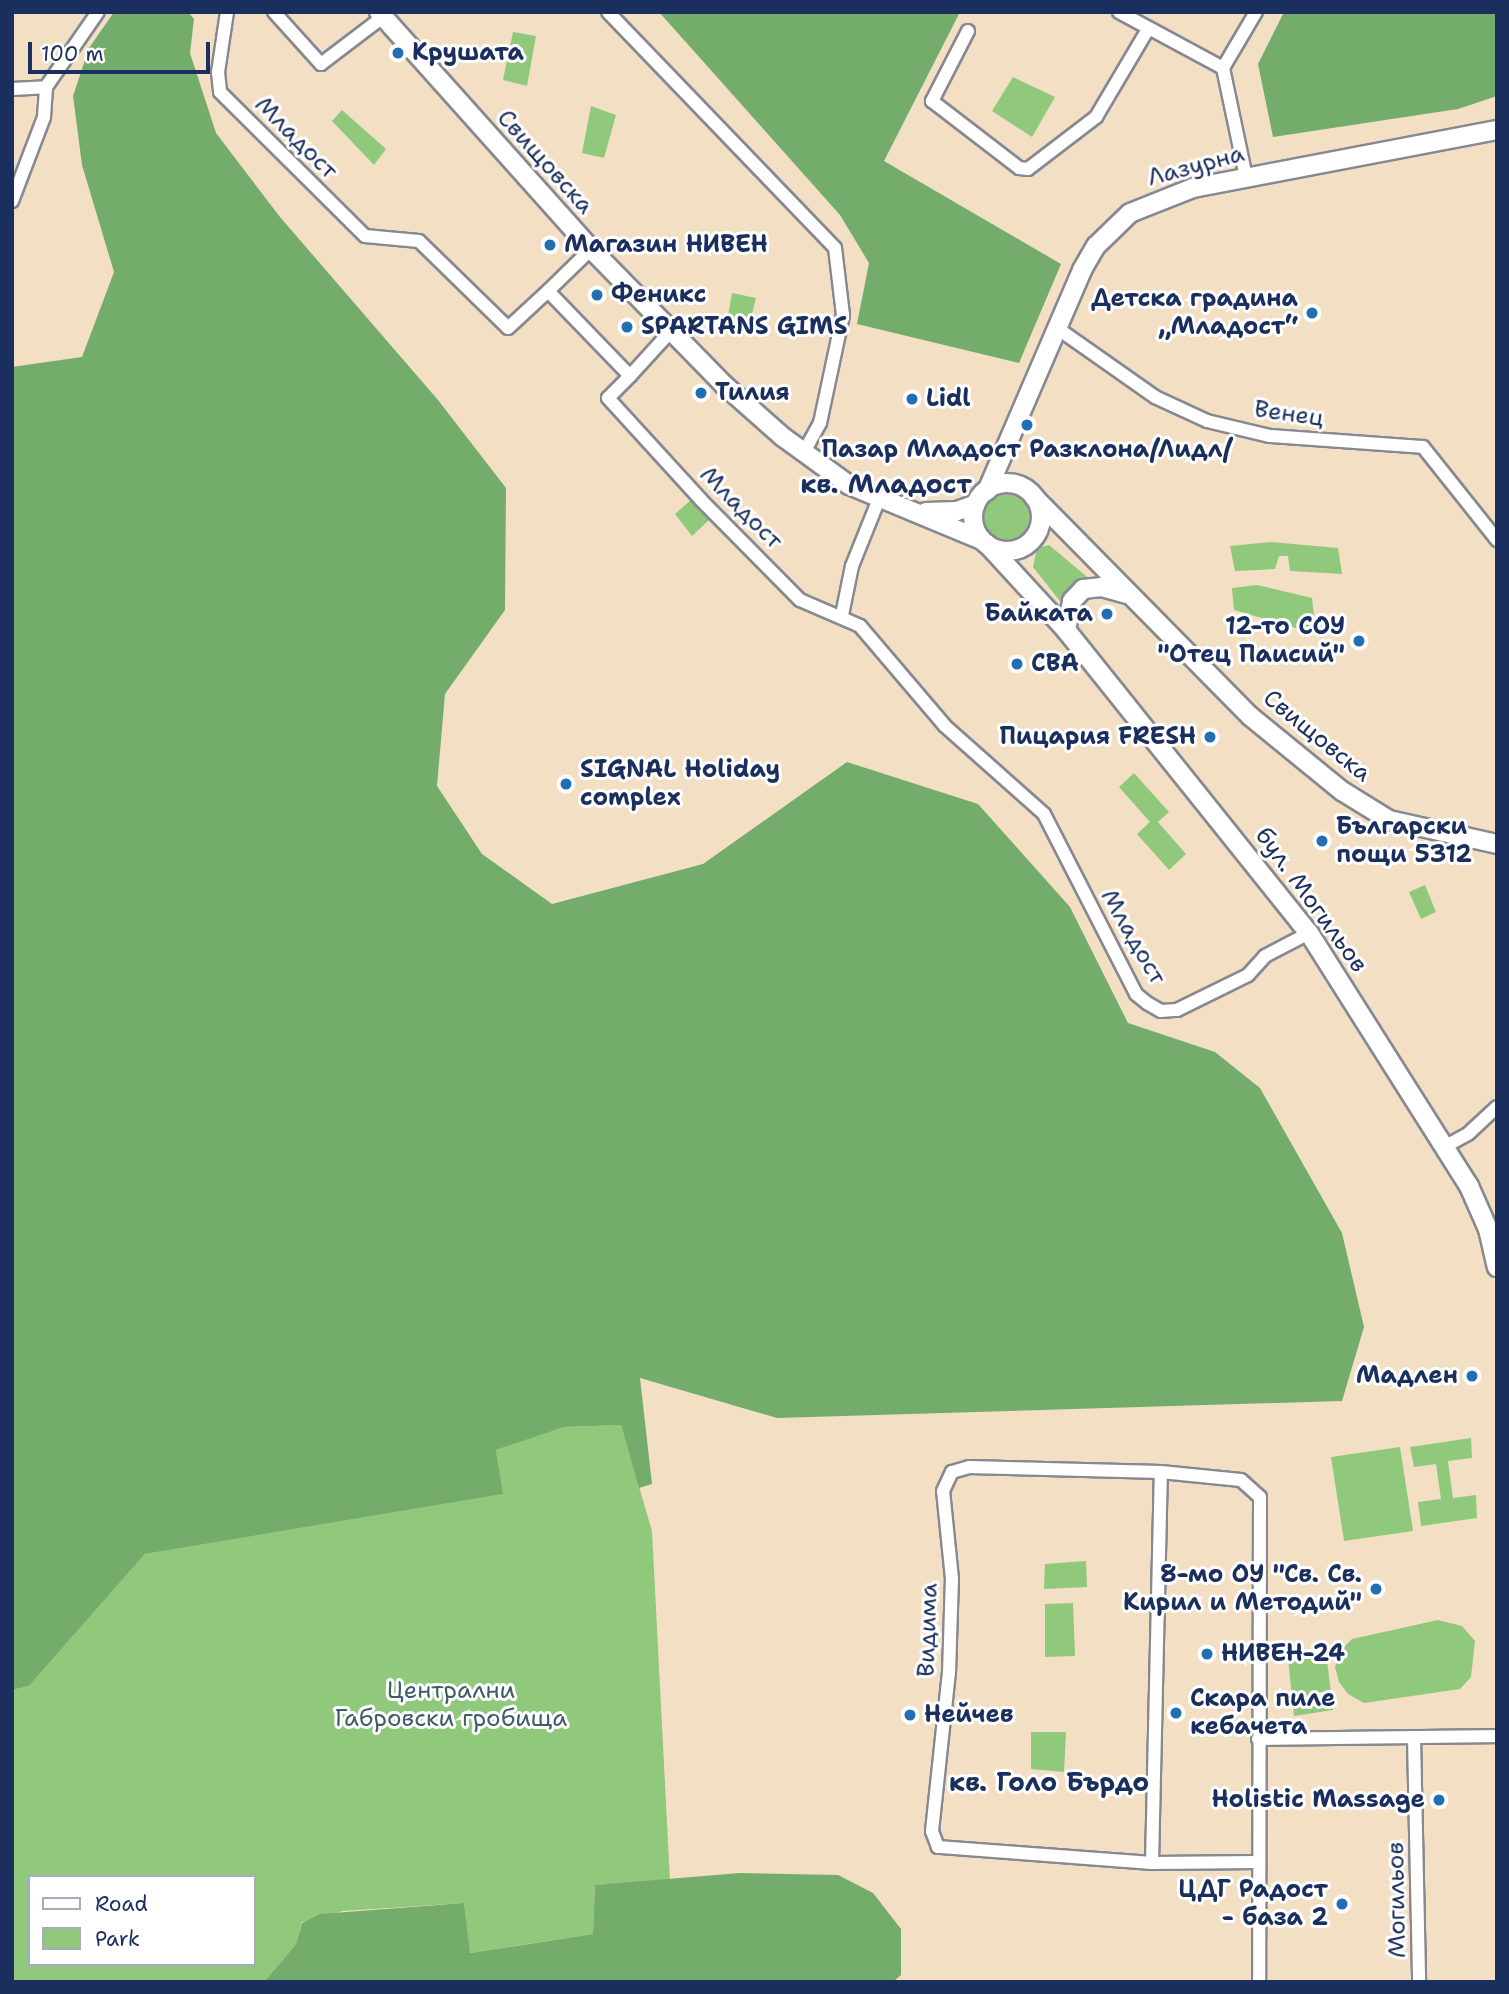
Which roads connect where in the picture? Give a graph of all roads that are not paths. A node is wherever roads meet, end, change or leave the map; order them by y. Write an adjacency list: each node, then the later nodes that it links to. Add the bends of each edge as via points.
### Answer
1 (98, 12): 11 (street)
2 (227, 12): 17 (street, Младост, via 218,72 220,92 365,236 419,241 508,328)
3 (274, 12): 7 (street, via 321,64)
4 (608, 12): 22 (street, via 835,248 844,315 820,423)
5 (1119, 12): 8 (street)
6 (1256, 12): 10 (street)
7 (381, 15): 16 (street, Свищовска)
8 (1148, 29): 9 (street, via 1096,117 1028,169 1019,168 932,101); 10 (street)
9 (968, 31)
10 (1223, 68): 14 (street)
11 (47, 87): 12 (street); 15 (street, via 44,117)
12 (12, 89)
13 (1497, 131): 14 (street, Лазурна)
14 (1247, 177): 18 (street, Лазурна, via 1156,200 1113,226 1082,270)
15 (12, 201)
16 (591, 249): 17 (street); 19 (street, Свищовска)
17 (548, 291): 20 (street)
18 (1057, 328): 21 (street, Лазурна); 28 (street, Венец, via 1156,397 1207,421 1270,436 1423,447)
19 (670, 332): 20 (street); 22 (street, Свищовска)
20 (630, 376): 33 (street, Младост, via 608,398 614,405 800,600)
21 (1007, 446): 23 (street, via 1011,472); 24 (street, Лазурна)
22 (803, 454): 25 (street, Свищовска)
23 (1029, 492): 24 (street, via 1005,484); 27 (street, via 1040,512); 30 (street, Свищовска)
24 (981, 497): 26 (street, Свищовска, via 957,511); 29 (street, via 973,520)
25 (879, 499): 26 (street, Свищовска); 33 (street, via 852,566)
26 (919, 512): 29 (street, Свищовска)
27 (1031, 540): 29 (street, via 1006,551); 30 (street, Свищовска); 31 (street, бул. Могильов, via 1026,573)
28 (1497, 540)
29 (984, 542): 31 (street, бул. Могильов)
30 (1080, 547): 32 (street, Свищовска)
31 (1034, 594): 34 (street, бул. Могильов)
32 (1130, 596): 34 (street, via 1101,587 1083,589 1072,601); 35 (street, Свищовска, via 1250,716 1342,790 1389,820)
33 (842, 615): 36 (street, Младост, via 860,626 945,726 1044,814 1136,994 1147,1003 1161,1011 1177,1010 1248,975 1265,956)
34 (1066, 630): 36 (street, бул. Могильов)
35 (1497, 844)
36 (1310, 933): 38 (street, бул. Могильов)
37 (1497, 1107): 38 (street, via 1469,1133)
38 (1446, 1146): 39 (street, бул. Могильов)
39 (1492, 1229): 40 (street, бул. Могильов)
40 (1497, 1267)
41 (1161, 1472): 44 (street, via 1241,1480 1260,1497); 46 (street); 46 (street, Видима, via 968,1467 948,1477 943,1491 951,1579 949,1673 932,1831 944,1851)
42 (1497, 1736): 43 (street)
43 (1414, 1737): 44 (street); 48 (street, Могильов)
44 (1258, 1740): 45 (street)
45 (1258, 1862): 46 (street, Видима); 47 (street)
46 (1152, 1863)
47 (1259, 1982)
48 (1419, 1982)

